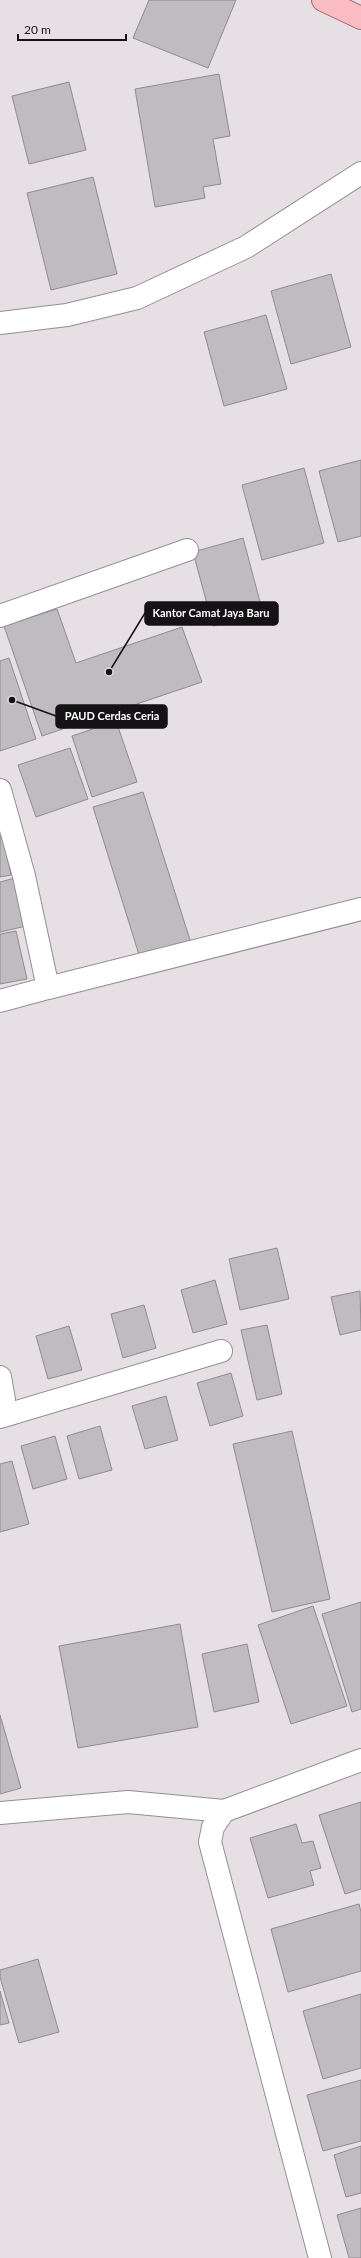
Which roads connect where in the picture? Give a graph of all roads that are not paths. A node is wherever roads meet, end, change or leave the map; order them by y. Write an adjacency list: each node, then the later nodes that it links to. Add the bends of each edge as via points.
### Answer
1 (322, 0): 2 (main road)
2 (361, 18)
3 (361, 174): 4 (street, via 246,247 137,298 67,315)
4 (0, 323)
5 (187, 550): 6 (street)
6 (0, 616)
7 (0, 790): 9 (street, via 24,876)
8 (361, 909): 9 (street)
9 (48, 988): 10 (street)
10 (0, 1002)
11 (221, 1351): 14 (street)
12 (0, 1377): 13 (street, via 4,1400)
13 (0, 1412)
14 (0, 1417)
15 (361, 1760): 16 (street)
16 (224, 1810): 17 (street, via 128,1802); 18 (street, via 213,1827 210,1842)
17 (0, 1813)
18 (320, 2258)

